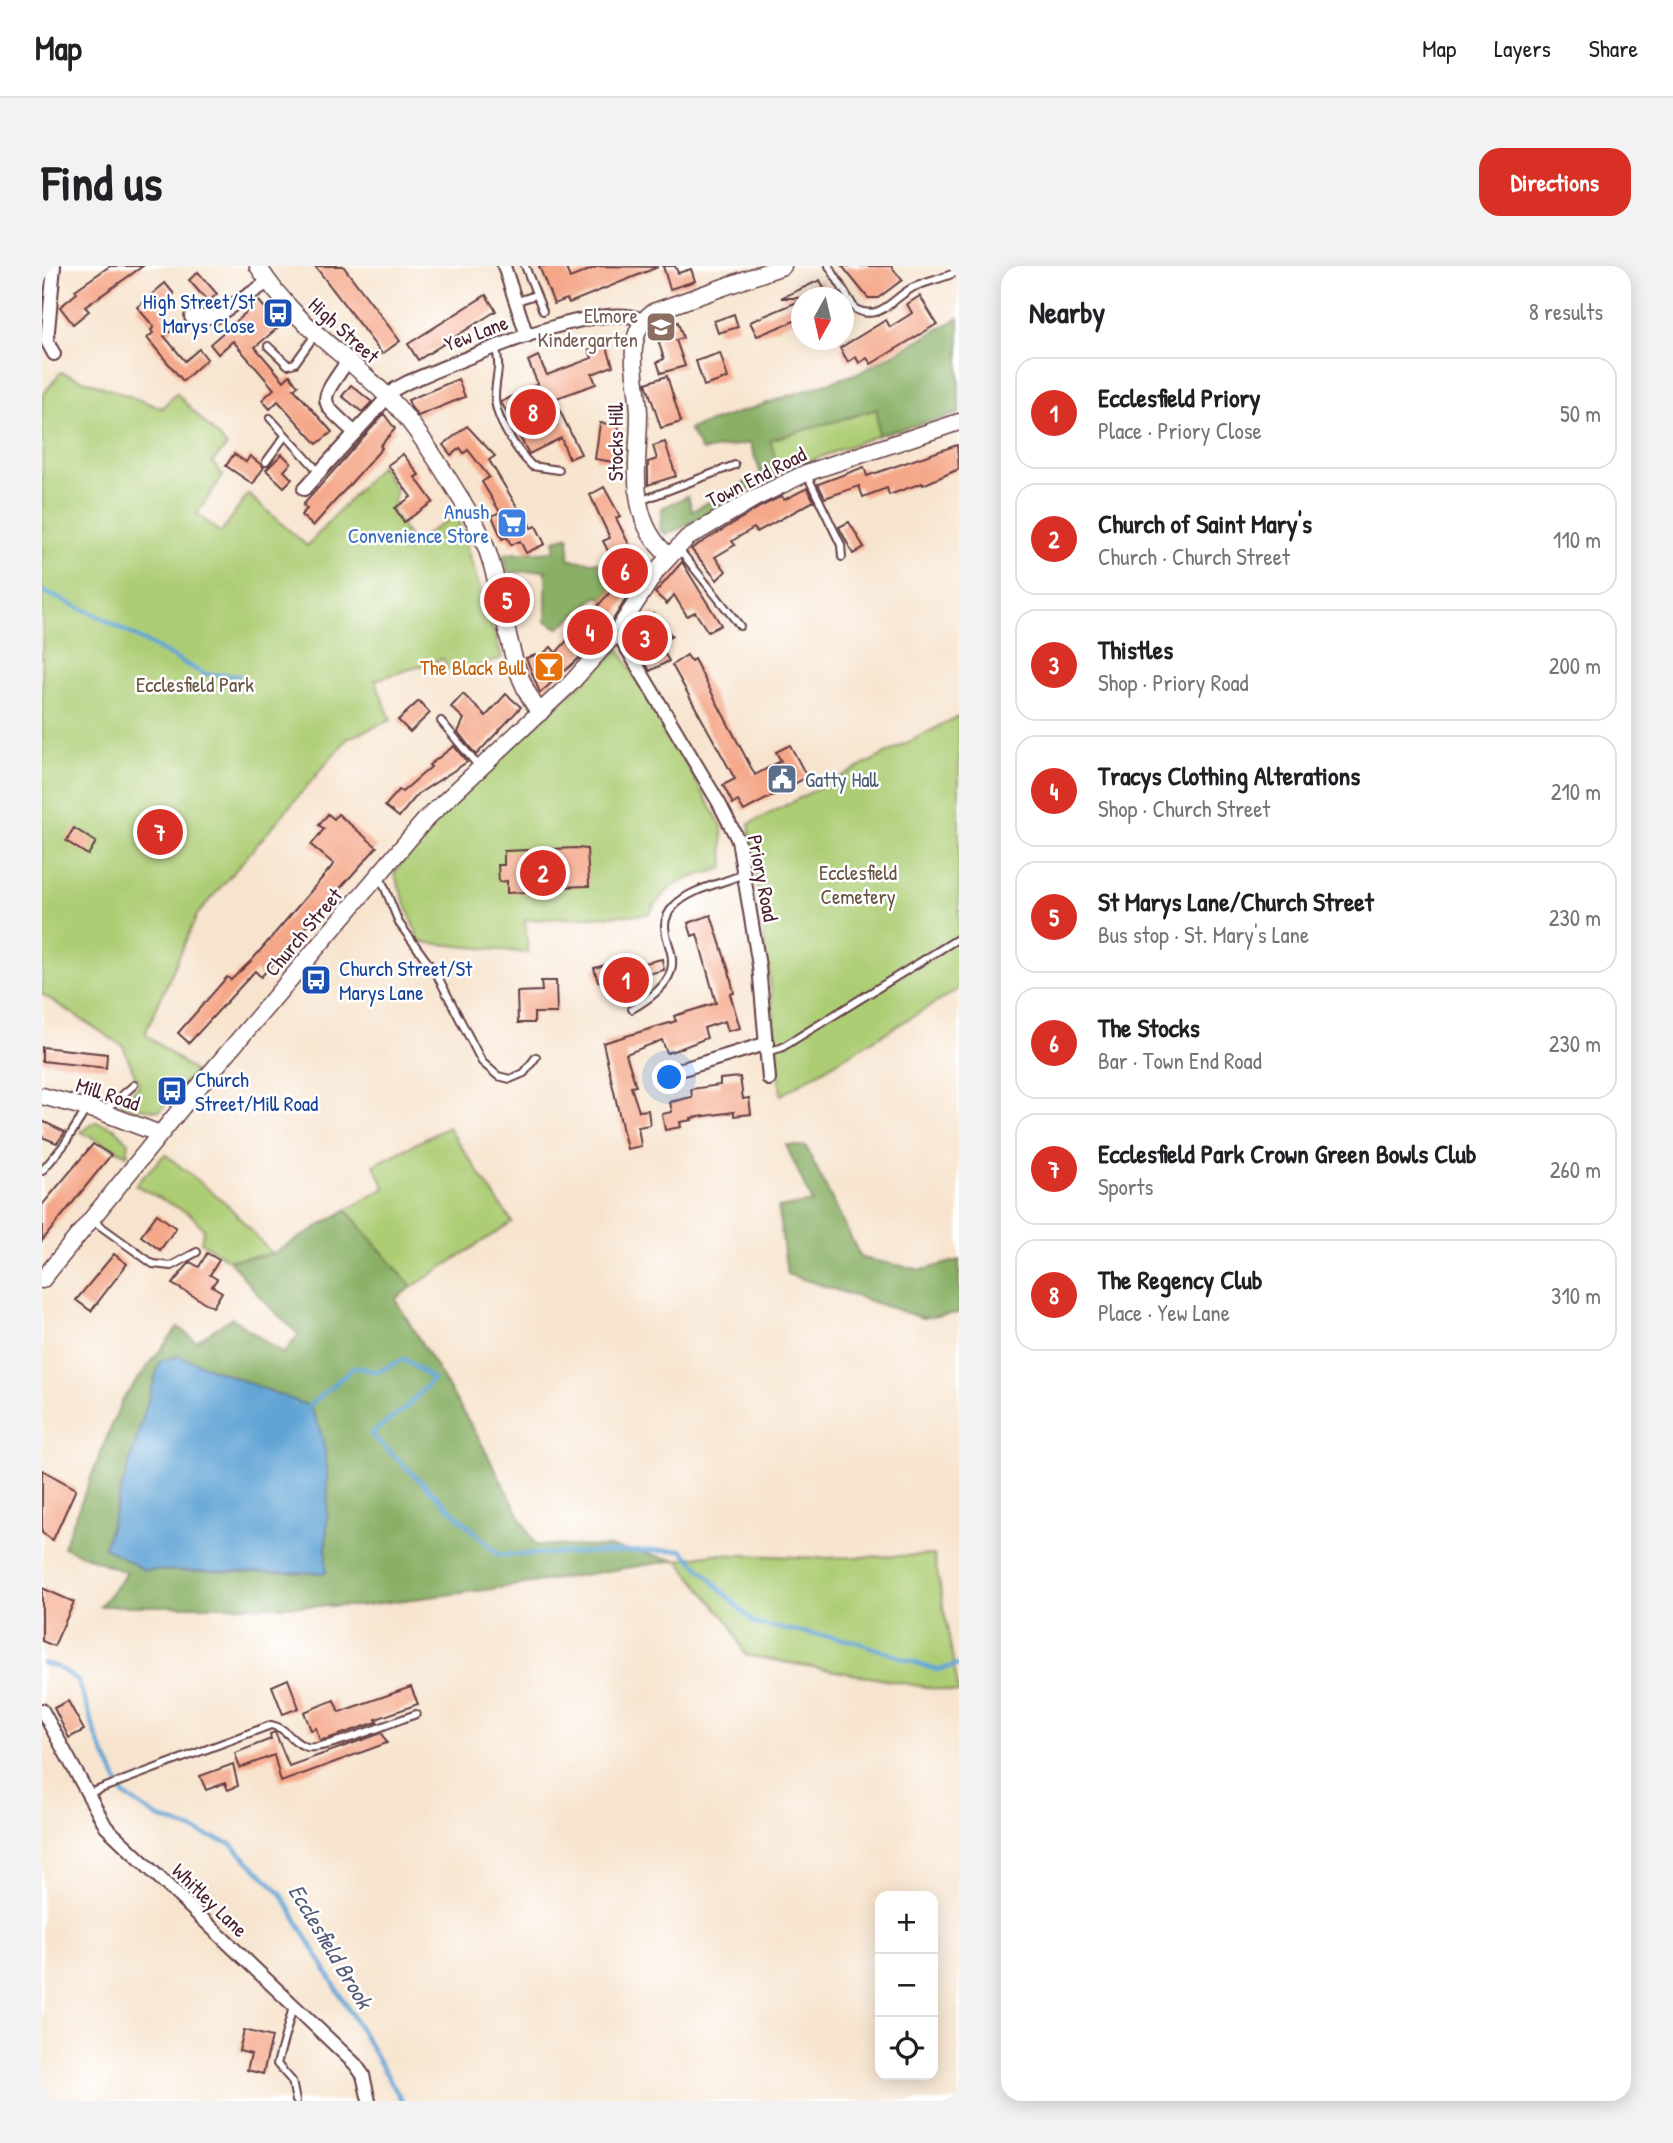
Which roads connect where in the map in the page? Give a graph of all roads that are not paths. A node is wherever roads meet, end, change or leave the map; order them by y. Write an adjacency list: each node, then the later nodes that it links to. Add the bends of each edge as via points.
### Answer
1 (54, 266): 18 (street, via 47,341)
2 (258, 266): 8 (main road, High Street)
3 (504, 266): 10 (street)
4 (525, 266): 9 (lane)
5 (783, 266): 13 (main road, via 653,312)
6 (829, 266): 7 (lane, via 855,309 872,314 914,287)
7 (954, 273)
8 (268, 282): 12 (street, via 215,317); 14 (main road, High Street)
9 (536, 295): 10 (lane); 11 (lane)
10 (517, 300): 15 (street)
11 (543, 311)
12 (191, 317)
13 (642, 320): 15 (street, Yew Lane, via 608,315); 31 (main road, Stocks Hill, via 634,348)
14 (315, 335): 16 (lane, via 295,363 288,365); 19 (main road, High Street)
15 (527, 336): 17 (street, Yew Lane)
16 (268, 346)
17 (495, 347): 20 (street, Yew Lane); 27 (lane, via 499,415 532,466)
18 (54, 354)
19 (347, 362): 20 (main road, High Street); 23 (street, via 324,400)
20 (384, 393): 23 (street, Yew Lane); 36 (main road, High Street, via 401,411 482,535 522,685)
21 (270, 418): 24 (lane)
22 (959, 422): 29 (main road, Town End Road)
23 (355, 433): 28 (street, Yew Lane)
24 (285, 436): 25 (lane); 28 (lane)
25 (266, 462)
26 (735, 465): 31 (lane)
27 (559, 470)
28 (320, 473): 30 (street, Yew Lane)
29 (806, 474): 32 (main road, Town End Road, via 730,511); 33 (lane, via 841,545)
30 (304, 489)
31 (638, 501): 32 (main road, Stocks Hill, via 655,543)
32 (673, 552): 34 (lane); 35 (main road, Town End Road)
33 (842, 557)
34 (740, 626)
35 (617, 632): 36 (main road, Church Street); 39 (street, Priory Road, via 733,828)
36 (540, 713): 38 (main road, Church Street)
37 (441, 721): 38 (lane)
38 (479, 767): 40 (main road, Church Street, via 435,809)
39 (743, 874): 42 (lane, via 691,894 674,906 665,932 673,959 671,976 662,990); 43 (street, Priory Road)
40 (379, 875): 44 (lane, via 399,923 437,975 482,1062 498,1076 510,1079 524,1073); 50 (main road, Church Street)
41 (959, 938): 43 (lane, via 781,1048)
42 (632, 1009)
43 (768, 1047): 45 (street); 46 (street, Priory Road)
44 (536, 1057)
45 (660, 1076)
46 (769, 1079)
47 (134, 1085): 49 (lane)
48 (42, 1096): 49 (main road, Mill Road)
49 (94, 1110): 50 (main road, Mill Road); 51 (lane)
50 (160, 1134): 52 (main road, Church Street)
51 (42, 1171)
52 (92, 1220): 53 (lane, via 153,1264 171,1266); 54 (main road, Church Street)
53 (197, 1252)
54 (42, 1280)
55 (42, 1710): 57 (street, Whitley Lane)
56 (416, 1714): 57 (lane, via 316,1748 295,1742 281,1726 271,1725)
57 (87, 1794): 58 (street, Whitley Lane, via 106,1827)
58 (293, 2006): 59 (lane, via 277,2064 292,2081); 60 (street, Whitley Lane, via 355,2064)
59 (296, 2101)
60 (369, 2101)

